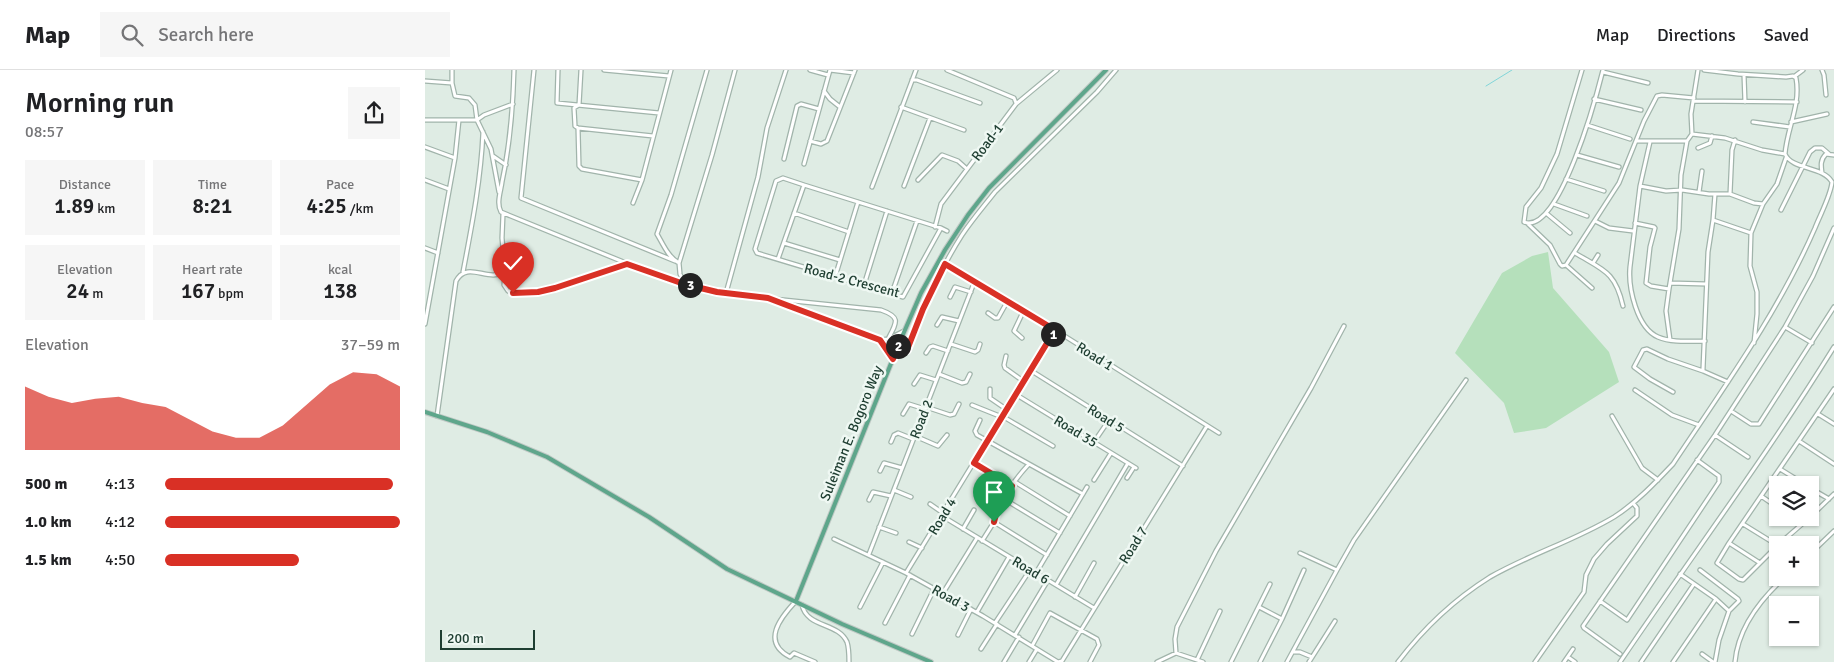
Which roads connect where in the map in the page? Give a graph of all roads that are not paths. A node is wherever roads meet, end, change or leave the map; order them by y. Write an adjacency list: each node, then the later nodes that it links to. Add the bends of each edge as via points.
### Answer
1 (452, 70): 31 (street)
2 (514, 70): 40 (street)
3 (534, 70): 131 (street, via 521,198)
4 (558, 70): 41 (street, via 557,103)
5 (581, 70): 41 (street)
6 (604, 70): 27 (street)
7 (671, 70): 27 (street)
8 (707, 70): 131 (street, via 657,234)
9 (735, 70): 131 (street, via 712,155)
10 (786, 70): 147 (street, via 767,128 758,177)
11 (810, 70): 25 (street)
12 (830, 70): 24 (street); 25 (street)
13 (916, 70): 29 (street)
14 (947, 70): 42 (street, via 1014,98)
15 (1057, 70): 42 (street, Road-1)
16 (1106, 70): 163 (main road, Suleiman E. Bogoro Way, via 979,200 945,250)
17 (1116, 70): 134 (street, via 995,192 964,232)
18 (1582, 70): 113 (street, via 1557,154 1541,188 1526,207 1524,222)
19 (1698, 70): 36 (street)
20 (1705, 70): 26 (street)
21 (1803, 70): 28 (street)
22 (1822, 70): 34 (street)
23 (1603, 71): 32 (street); 35 (street)
24 (855, 72): 43 (street)
25 (828, 75): 33 (street)
26 (1745, 75): 28 (street); 37 (street)
27 (669, 76): 47 (street)
28 (1795, 76): 38 (street)
29 (912, 80): 39 (street); 44 (street)
30 (425, 81): 31 (street)
31 (451, 82): 52 (street, via 455,96 469,98 475,105)
32 (1648, 84)
33 (824, 91): 43 (street); 45 (street)
34 (1826, 95)
35 (1594, 99): 46 (street); 55 (street)
36 (1694, 99): 37 (street); 60 (street); 67 (street, via 1657,96)
37 (1745, 102): 38 (street)
38 (1797, 102): 54 (street)
39 (979, 103)
40 (513, 104): 52 (street); 79 (street)
41 (579, 104): 47 (street); 57 (street, via 574,108 575,126)
42 (1016, 104): 82 (street, Road-1)
43 (840, 107): 66 (street, via 826,142)
44 (901, 107): 49 (street); 92 (street)
45 (819, 108): 66 (street); 77 (street, via 797,106)
46 (1641, 110)
47 (659, 114): 61 (street)
48 (1827, 114): 54 (street)
49 (930, 118): 58 (street); 90 (street)
50 (425, 120): 51 (street)
51 (459, 120): 52 (street); 76 (street)
52 (477, 120): 59 (street)
53 (1753, 122): 56 (street)
54 (1791, 122): 56 (street)
55 (1587, 125): 63 (street); 71 (street)
56 (1790, 127): 75 (street)
57 (578, 128): 61 (street); 87 (street, via 581,169)
58 (965, 130)
59 (483, 131): 74 (street); 137 (street, via 477,202)
60 (1692, 134): 62 (street); 64 (street)
61 (653, 136): 87 (street)
62 (1712, 136): 65 (street); 70 (street, via 1710,143)
63 (1630, 139)
64 (1687, 140): 68 (street); 94 (street)
65 (1735, 140): 75 (street); 98 (street)
66 (810, 141): 78 (street)
67 (1637, 141): 68 (street); 110 (street, via 1619,183)
68 (1650, 142): 91 (street)
69 (425, 146): 76 (street)
70 (1698, 148)
71 (1577, 154): 81 (street); 85 (street)
72 (1829, 154): 73 (street); 80 (street, via 1822,148 1815,148); 84 (street, via 1821,162)
73 (1834, 155)
74 (493, 156): 79 (street); 99 (street)
75 (1785, 156): 80 (street); 103 (street, via 1777,184)
76 (455, 158): 93 (street)
77 (784, 159)
78 (804, 164)
79 (506, 165): 99 (street)
80 (1803, 166): 84 (street); 104 (street)
81 (1619, 167)
82 (967, 169): 88 (street, via 958,161 942,155); 115 (street, Road-1, via 941,204)
83 (1702, 171): 96 (street)
84 (1822, 173): 172 (street, via 1830,178 1832,186 1792,278)
85 (1566, 179): 95 (street); 102 (street)
86 (425, 180): 93 (street)
87 (642, 180): 101 (street)
88 (918, 180)
89 (804, 185): 100 (street); 106 (street); 129 (street, Road-2 Crescent, via 783,178 776,181 755,251)
90 (904, 186)
91 (1640, 186): 94 (street, via 1666,191); 114 (street)
92 (872, 187)
93 (449, 189): 126 (street)
94 (1682, 190): 96 (street); 140 (street)
95 (1605, 191)
96 (1699, 192): 97 (street)
97 (1715, 194): 98 (street); 111 (street)
98 (1730, 194): 103 (street, via 1754,204)
99 (500, 195): 108 (street, via 499,209)
100 (858, 202): 105 (street); 120 (street)
101 (633, 203)
102 (1554, 204): 107 (street); 109 (street)
103 (1763, 204): 122 (street)
104 (1781, 210)
105 (887, 212): 112 (street); 143 (street)
106 (794, 213): 120 (street); 124 (street)
107 (1546, 213): 113 (street); 121 (street)
108 (503, 214): 133 (street); 136 (street)
109 (1587, 216)
110 (1595, 220): 119 (street, via 1609,228); 127 (street)
111 (1713, 220): 122 (street); 142 (street)
112 (917, 221): 115 (street); 148 (street)
113 (1528, 223): 135 (street, via 1550,245 1560,264)
114 (1635, 223): 119 (street); 145 (street, via 1655,228 1649,247 1646,283)
115 (935, 227): 116 (street)
116 (941, 228): 118 (street); 148 (street, Road-2 Crescent, via 905,295 901,297)
117 (1834, 228): 123 (street)
118 (947, 231)
119 (1633, 231): 167 (street, via 1629,275 1638,314 1650,331)
120 (849, 232): 130 (street)
121 (1570, 232)
122 (1751, 234): 172 (street, via 1750,266 1757,292)
123 (1833, 234): 161 (street)
124 (784, 243): 129 (street); 130 (street)
125 (425, 248): 126 (street)
126 (438, 253): 156 (street)
127 (1575, 253): 132 (street); 135 (street)
128 (1598, 255): 132 (street)
129 (778, 259): 138 (street, Road-2 Crescent)
130 (840, 260): 138 (street)
131 (677, 262): 141 (street)
132 (1593, 263): 152 (street, via 1614,279)
133 (627, 264): 136 (street, via 555,288 520,293 508,291 505,287); 141 (street)
134 (945, 264): 139 (street, Road 1); 173 (street, via 907,350)
135 (1566, 266): 144 (street)
136 (505, 270): 137 (street, via 499,275)
137 (463, 272): 201 (street, via 456,281)
138 (835, 277): 143 (street, Road-2 Crescent)
139 (974, 283): 146 (street, Road 2); 151 (street, Road 1)
140 (1670, 283): 142 (street); 145 (street)
141 (684, 284): 147 (street)
142 (1706, 284): 168 (street)
143 (864, 285): 148 (street, Road-2 Crescent)
144 (1592, 288)
145 (1669, 289): 167 (street, via 1666,312)
146 (971, 292): 149 (street, via 955,287); 157 (street, Road 2)
147 (726, 293): 150 (street)
148 (893, 293)
149 (950, 297)
150 (768, 298): 165 (street, via 891,313 896,323); 166 (street)
151 (1007, 302): 154 (street, Road 1); 155 (street, via 998,318)
152 (1623, 306)
153 (1834, 307): 169 (street)
154 (1023, 312): 162 (street, Road 1); 164 (street, via 1014,331)
155 (988, 313)
156 (426, 314): 158 (street)
157 (959, 322): 159 (street, via 944,316); 170 (street, Road 2)
158 (425, 324)
159 (937, 326)
160 (1344, 326): 317 (street, via 1216,551 1177,627)
161 (1785, 327): 169 (street); 197 (street)
162 (1055, 330): 179 (street, Road 4); 208 (street, Road 1)
163 (904, 331): 165 (street); 173 (main road, Suleiman E. Bogoro Way)
164 (1022, 338)
165 (888, 339): 166 (street)
166 (880, 340): 178 (street)
167 (1670, 340): 168 (street)
168 (1705, 342): 180 (street)
169 (1812, 343): 197 (street, via 1759,424 1751,424)
170 (951, 344): 171 (street, via 975,352); 175 (street, Road 2)
171 (980, 344)
172 (1754, 344): 186 (street)
173 (898, 346): 178 (main road, Suleiman E. Bogoro Way)
174 (1834, 347): 284 (street)
175 (948, 351): 176 (street, via 933,346); 181 (street, Road 2)
176 (926, 352)
177 (1006, 356): 185 (street, via 1004,366)
178 (893, 359): 294 (main road, Suleiman E. Bogoro Way)
179 (1030, 370): 185 (street, Road 4); 205 (street, Road 5)
180 (1703, 371): 186 (street); 191 (street, via 1643,350 1634,366)
181 (939, 374): 182 (street, via 962,383); 183 (street, Road 2)
182 (970, 374)
183 (937, 380): 187 (street, via 920,375); 195 (street, Road 2)
184 (1466, 380): 280 (street)
185 (1023, 381): 192 (street, Road 4)
186 (1728, 382): 207 (street)
187 (914, 384)
188 (990, 389): 196 (street, via 990,398)
189 (1834, 389): 200 (street)
190 (1635, 390): 207 (street, via 1672,415)
191 (1673, 392)
192 (1015, 394): 196 (street, Road 4); 216 (street, Road 35)
193 (959, 404): 195 (street, via 950,415)
194 (972, 405): 203 (street)
195 (925, 408): 199 (street, via 909,404); 212 (street, Road 2)
196 (1006, 409): 203 (street, Road 4)
197 (1731, 411): 211 (street)
198 (425, 412): 201 (main road)
199 (903, 414)
200 (1818, 414): 206 (street); 214 (street)
201 (437, 416): 294 (main road, via 547,457 649,517 727,569)
202 (1611, 416): 232 (street, via 1642,468)
203 (1002, 417): 213 (street, Road 4); 217 (street)
204 (980, 420): 213 (street, via 976,433)
205 (1109, 420): 216 (street); 225 (street, Road 5)
206 (1834, 424)
207 (1699, 425): 232 (street)
208 (1207, 426): 209 (street, Road 1); 225 (street, Road 7)
209 (1219, 433)
210 (947, 435): 212 (street, via 937,446)
211 (1715, 435): 219 (street); 220 (street)
212 (914, 438): 215 (street, via 898,433); 226 (street, Road 2)
213 (987, 440): 221 (street, Road 4); 222 (street)
214 (1799, 441): 224 (street); 227 (street)
215 (891, 442)
216 (1094, 442): 218 (street, Road 35)
217 (1053, 446)
218 (1111, 453): 223 (street, Road 35); 231 (street)
219 (1748, 457)
220 (1697, 460): 295 (street); 295 (street, via 1719,476 1719,482 1627,620)
221 (974, 463): 234 (street); 251 (street, Road 4)
222 (1029, 464): 233 (street); 238 (street)
223 (1128, 464): 230 (street, Road 35, via 1135,468); 288 (street)
224 (1834, 464)
225 (1183, 466): 299 (street, Road 7)
226 (902, 468): 228 (street, via 884,463); 236 (street, Road 2)
227 (1780, 469): 229 (street); 241 (street)
228 (880, 471)
229 (1791, 476)
230 (1127, 478)
231 (1094, 480)
232 (1658, 480): 247 (street)
233 (1015, 482): 234 (street); 252 (street)
234 (1012, 486): 243 (street)
235 (1087, 487): 238 (street)
236 (894, 490): 240 (street, Road 2); 242 (street)
237 (1819, 493): 244 (street)
238 (1083, 494): 252 (street)
239 (1834, 494): 244 (street)
240 (891, 496): 245 (street, via 875,492 871,493); 256 (street, Road 2)
241 (1761, 496): 246 (street); 254 (street)
242 (911, 497)
243 (1004, 499): 253 (street); 260 (street)
244 (1829, 499): 249 (street)
245 (869, 500)
246 (1769, 502)
247 (1633, 503): 338 (street, via 1598,526 1510,566 1477,586 1441,615); 339 (street, via 1637,516 1594,559 1586,575 1584,592)
248 (930, 504): 251 (street, Road 6)
249 (1819, 508)
250 (974, 510): 257 (street)
251 (942, 515): 257 (street, Road 6); 269 (street, Road 4)
252 (1070, 516): 260 (street)
253 (994, 522): 265 (street); 273 (street)
254 (1743, 524): 264 (street); 267 (street)
255 (1800, 526): 261 (street)
256 (879, 527): 259 (street); 271 (street, Road 2)
257 (963, 529): 262 (street, Road 6)
258 (1834, 531): 268 (street)
259 (895, 532)
260 (1060, 533): 273 (street)
261 (1788, 536)
262 (977, 538): 265 (street, Road 6); 291 (street)
263 (834, 539): 271 (street, Road 3)
264 (1769, 540)
265 (982, 541): 274 (street, Road 6)
266 (909, 542): 269 (street)
267 (1729, 543): 277 (street); 277 (street, via 1717,563 1739,579 1746,578)
268 (1819, 545)
269 (922, 548): 283 (street, Road 4)
270 (1300, 553): 280 (street)
271 (869, 554): 275 (street, Road 3)
272 (1769, 554): 277 (street)
273 (1047, 555): 282 (street)
274 (1009, 557): 278 (street, Road 6); 303 (street)
275 (883, 562): 283 (street, Road 3); 297 (street)
276 (1094, 563): 292 (street)
277 (1760, 563)
278 (1030, 570): 282 (street, Road 6); 307 (street)
279 (1304, 570): 304 (street)
280 (1337, 570): 316 (street)
281 (1701, 570): 302 (street, via 1738,599)
282 (1036, 573): 285 (street, Road 6)
283 (908, 574): 290 (street, Road 3); 306 (street, Road 4)
284 (1680, 574): 287 (street); 342 (street)
285 (1048, 580): 288 (street, Road 6); 311 (street)
286 (1271, 584): 298 (street)
287 (1694, 584): 293 (street); 343 (street)
288 (1056, 585): 292 (street, Road 6)
289 (1777, 586): 346 (street, via 1759,604 1744,628)
290 (934, 589): 291 (street, Road 3); 309 (street)
291 (943, 593): 300 (street, Road 3)
292 (1075, 597): 299 (street, Road 6)
293 (1716, 599): 302 (street); 344 (street)
294 (796, 601): 296 (main road); 324 (street, via 785,612 776,630 775,645 790,657 795,653)
295 (1600, 601): 318 (street, via 1583,627)
296 (802, 605): 325 (street, via 808,618 839,632 847,642); 326 (main road)
297 (860, 607)
298 (1259, 607): 304 (street); 334 (street)
299 (1094, 608): 308 (street, Road 7)
300 (971, 609): 303 (street, Road 3); 310 (street)
301 (1220, 611): 323 (street)
302 (1729, 611): 345 (street)
303 (977, 612): 307 (street, Road 3)
304 (1282, 619): 335 (street)
305 (1335, 621): 321 (street)
306 (885, 623)
307 (996, 624): 311 (street, Road 3); 313 (street)
308 (1081, 630): 312 (street, via 1050,613); 329 (street, Road 7, via 1066,657); 330 (street, via 1099,642)
309 (912, 634)
310 (958, 635)
311 (1017, 636): 312 (street, Road 3); 327 (street)
312 (1032, 646): 314 (street, Road 3)
313 (981, 649)
314 (1037, 649): 328 (street); 329 (street, Road 3)
315 (1573, 649): 322 (street)
316 (1293, 652): 321 (street); 336 (street)
317 (1176, 653): 320 (street); 331 (street)
318 (1620, 654)
319 (1702, 654): 345 (street)
320 (1187, 656): 323 (street); 332 (street)
321 (1312, 657): 337 (street)
322 (1568, 657): 340 (street); 341 (street)
323 (1197, 660): 333 (street)
324 (815, 662)
325 (849, 662)
326 (931, 662)
327 (1004, 662)
328 (1029, 662)
329 (1058, 662)
330 (1090, 662)
331 (1157, 662)
332 (1184, 662)
333 (1203, 662)
334 (1231, 662)
335 (1259, 662)
336 (1287, 662)
337 (1309, 662)
338 (1398, 662)
339 (1535, 662)
340 (1564, 662)
341 (1575, 662)
342 (1621, 662)
343 (1641, 662)
344 (1673, 662)
345 (1714, 662)
346 (1735, 662)

